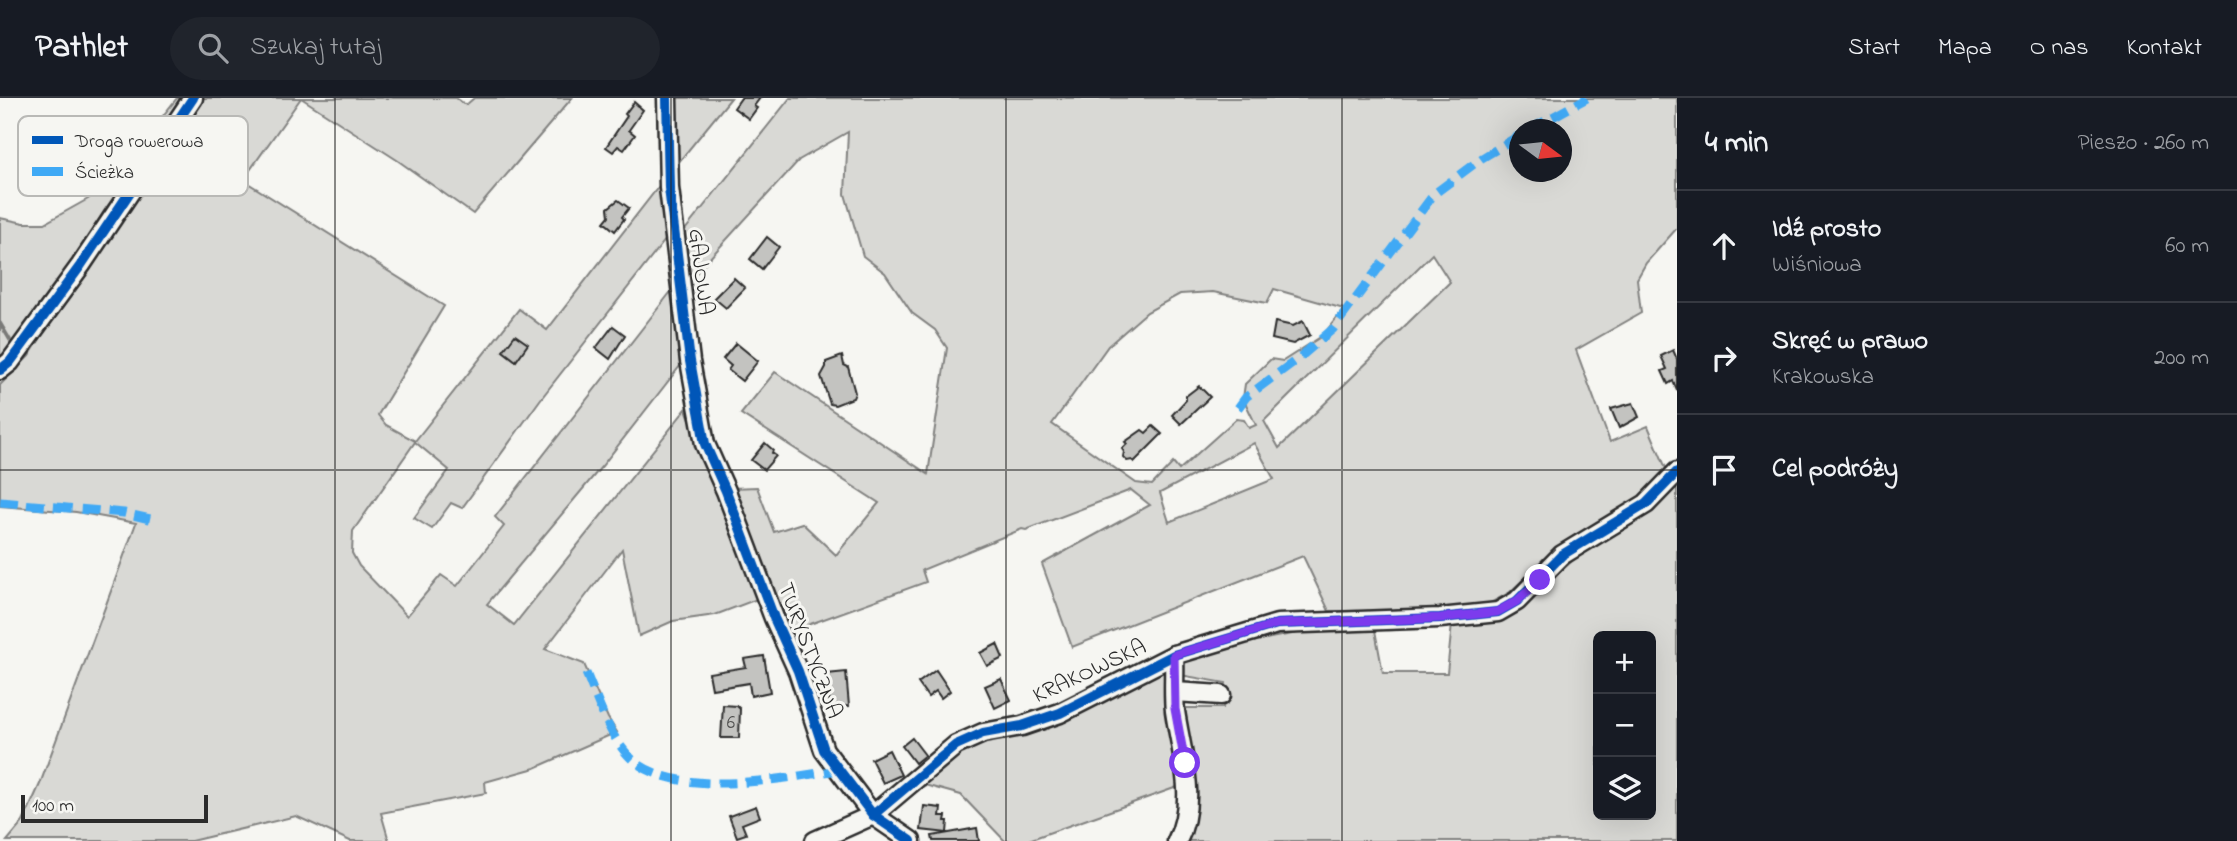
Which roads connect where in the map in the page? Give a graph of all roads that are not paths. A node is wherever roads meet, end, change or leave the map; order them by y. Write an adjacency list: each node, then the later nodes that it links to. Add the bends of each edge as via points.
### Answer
1 (193, 98): 3 (street)
2 (667, 98): 6 (street, GAJOWA, via 669,188 695,393)
3 (181, 116)
4 (127, 196): 5 (street)
5 (0, 370)
6 (707, 449): 11 (street, TURYSTYCZNA, via 798,671 824,750)
7 (1677, 472): 8 (street, KRAKOWSKA, via 1646,503 1563,555 1517,601 1497,612 1277,624)
8 (1174, 655): 9 (street); 11 (street, KRAKOWSKA, via 1060,713 983,733 956,745)
9 (1175, 692): 10 (street); 14 (street, via 1188,787)
10 (1221, 695)
11 (873, 815): 12 (street, KRAKOWSKA); 13 (street, TURYSTYCZNA)
12 (815, 841)
13 (911, 841)
14 (1177, 841)

